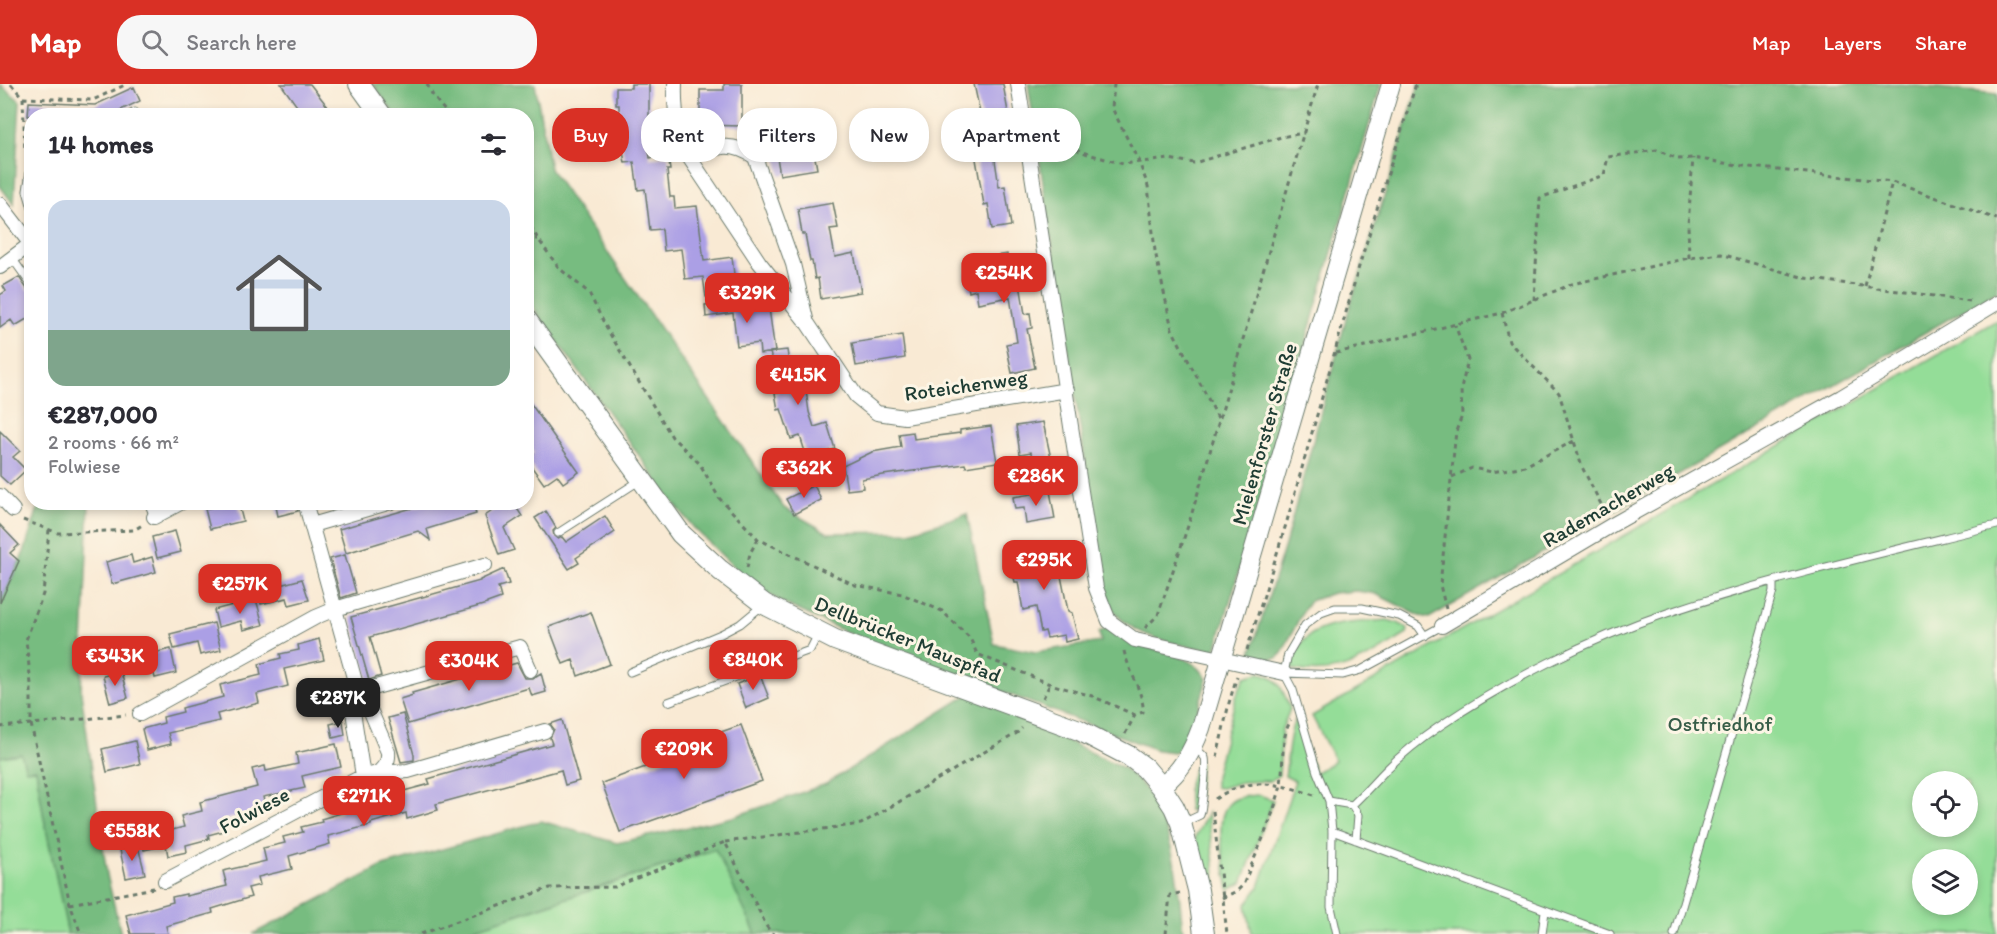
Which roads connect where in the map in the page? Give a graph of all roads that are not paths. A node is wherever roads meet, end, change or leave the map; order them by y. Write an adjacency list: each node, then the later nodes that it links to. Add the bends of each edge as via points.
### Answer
1 (359, 84): 5 (main road)
2 (675, 84): 6 (street, Roteichenweg)
3 (1018, 84): 18 (street)
4 (1391, 84): 37 (street, Mielenforster Straße)
5 (376, 108)
6 (676, 108)
7 (725, 148): 16 (street, Roteichenweg, via 740,147 755,157 793,264)
8 (692, 162): 16 (street, Roteichenweg, via 759,262)
9 (0, 204): 10 (street)
10 (24, 234)
11 (24, 249): 12 (street)
12 (12, 258): 13 (street); 14 (lane)
13 (0, 267)
14 (24, 275)
15 (1996, 304): 34 (street, Rademacherweg)
16 (808, 324): 18 (street, Roteichenweg, via 856,396 877,412 905,417)
17 (534, 330): 19 (main road, Dellbrücker Mauspfad)
18 (1066, 390): 37 (street, Rademacherweg, via 1096,588 1109,621 1135,640)
19 (642, 480): 29 (lane); 32 (main road, Dellbrücker Mauspfad, via 681,534)
20 (0, 496): 21 (street)
21 (13, 510)
22 (151, 510): 26 (lane)
23 (167, 510): 26 (street)
24 (307, 510): 27 (street)
25 (364, 510): 27 (street)
26 (154, 517)
27 (312, 525): 33 (street)
28 (1997, 525): 31 (lane)
29 (558, 533)
30 (485, 565): 33 (street)
31 (1773, 581): 50 (lane, via 1666,613 1533,671 1440,726 1407,751); 60 (lane)
32 (764, 604): 35 (main road, Dellbrücker Mauspfad); 39 (lane, via 722,634)
33 (335, 609): 41 (street); 43 (street)
34 (1446, 624): 36 (lane, Rademacherweg)
35 (819, 632): 42 (lane, via 810,650); 48 (main road, Dellbrücker Mauspfad, via 1079,730 1129,756)
36 (1425, 636): 40 (lane, Rademacherweg, via 1361,670 1343,675); 40 (lane, via 1418,626 1399,616 1362,608 1335,608 1305,625 1288,654)
37 (1221, 660): 40 (street, Rademacherweg); 45 (street, Mielenforster Straße)
38 (530, 670): 41 (street, via 520,647)
39 (630, 672)
40 (1284, 673): 49 (lane)
41 (358, 692): 46 (street, via 366,700 388,752 386,766); 47 (street, via 352,705)
42 (668, 702)
43 (140, 714)
44 (545, 731): 46 (street, Folwiese, via 408,771)
45 (1194, 748): 48 (street, Mielenforster Straße, via 1175,776); 51 (lane, via 1206,763 1203,807 1200,815)
46 (378, 773): 47 (street, Folwiese)
47 (363, 776): 54 (street, Folwiese)
48 (1161, 786): 51 (main road, Dellbrücker Mauspfad)
49 (1329, 801): 50 (lane); 52 (lane)
50 (1352, 805): 53 (lane, via 1358,815)
51 (1181, 823): 56 (main road, Dellbrücker Mauspfad, via 1198,890)
52 (1332, 831): 53 (lane); 57 (lane, via 1331,907)
53 (1356, 840): 55 (lane)
54 (165, 881)
55 (1545, 911): 58 (lane); 59 (lane)
56 (1204, 934)
57 (1336, 934)
58 (1542, 934)
59 (1610, 934)
60 (1674, 934)

